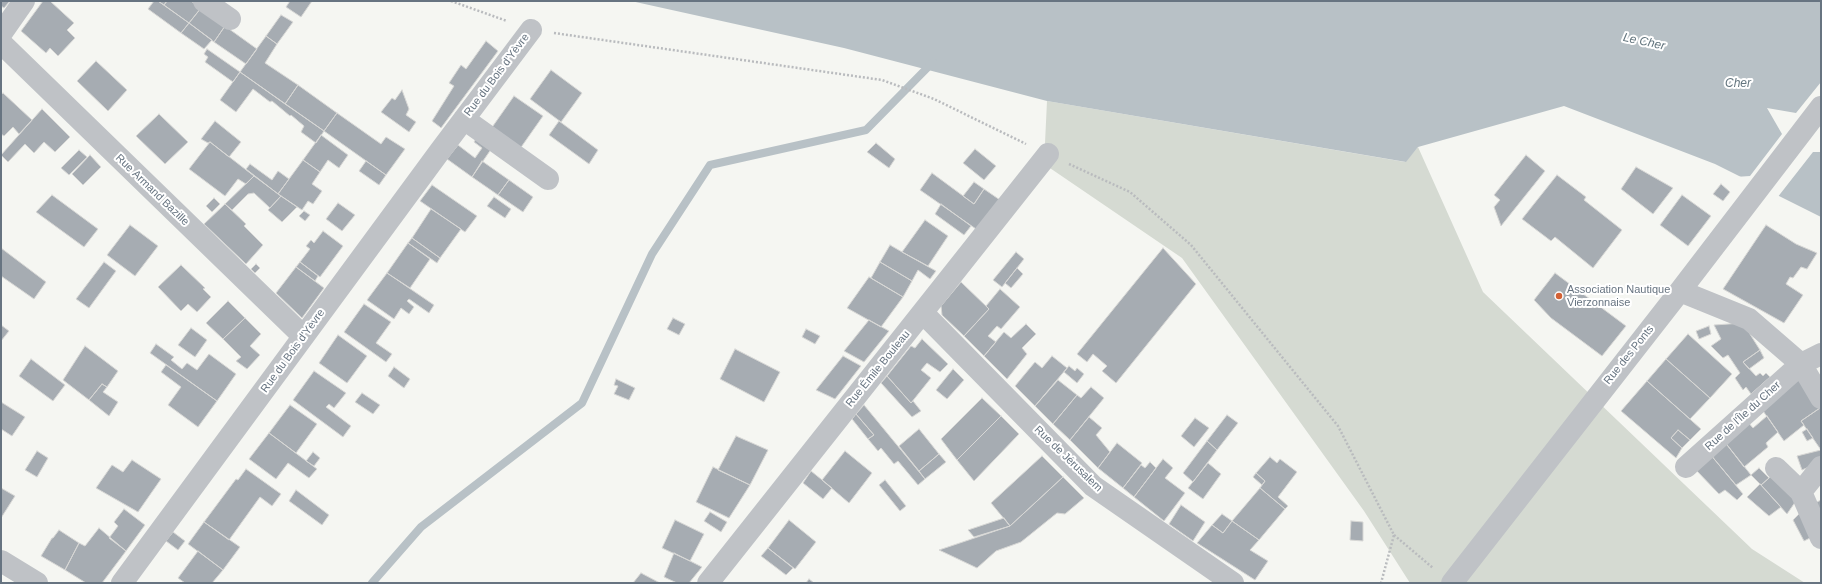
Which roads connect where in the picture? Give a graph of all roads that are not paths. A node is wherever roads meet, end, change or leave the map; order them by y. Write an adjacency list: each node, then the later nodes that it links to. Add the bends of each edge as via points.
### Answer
1 (24, 1): 5 (street)
2 (204, 1): 3 (street)
3 (230, 19)
4 (531, 30): 8 (street, Rue du Bois d'Yèvre)
5 (1, 34)
6 (1, 43): 13 (street, Rue Armand Bazille)
7 (1821, 107): 11 (street, Rue des Ponts)
8 (464, 119): 10 (street, Rue du Bois d'Yèvre); 13 (street, Rue du Bois d'Yèvre)
9 (1048, 154): 12 (street, Rue Émile Bouleau)
10 (548, 179)
11 (1680, 291): 15 (street, via 1749,319); 23 (street, Rue des Ponts, via 1601,391)
12 (923, 314): 26 (street, Rue Émile Bouleau); 27 (street, Rue de Jérusalem, via 1093,486)
13 (303, 336): 25 (street, Rue du Bois d'Yèvre)
14 (1821, 354): 15 (street, Rue de l'Île du Cher)
15 (1801, 364): 16 (street); 17 (street, Rue de l'Île du Cher)
16 (1821, 398)
17 (1686, 467)
18 (1821, 467): 20 (street)
19 (1776, 468): 20 (street)
20 (1801, 492): 21 (street)
21 (1821, 538)
22 (1, 561): 24 (street)
23 (1445, 578)
24 (37, 583)
25 (122, 583)
26 (708, 583)
27 (1233, 583)

